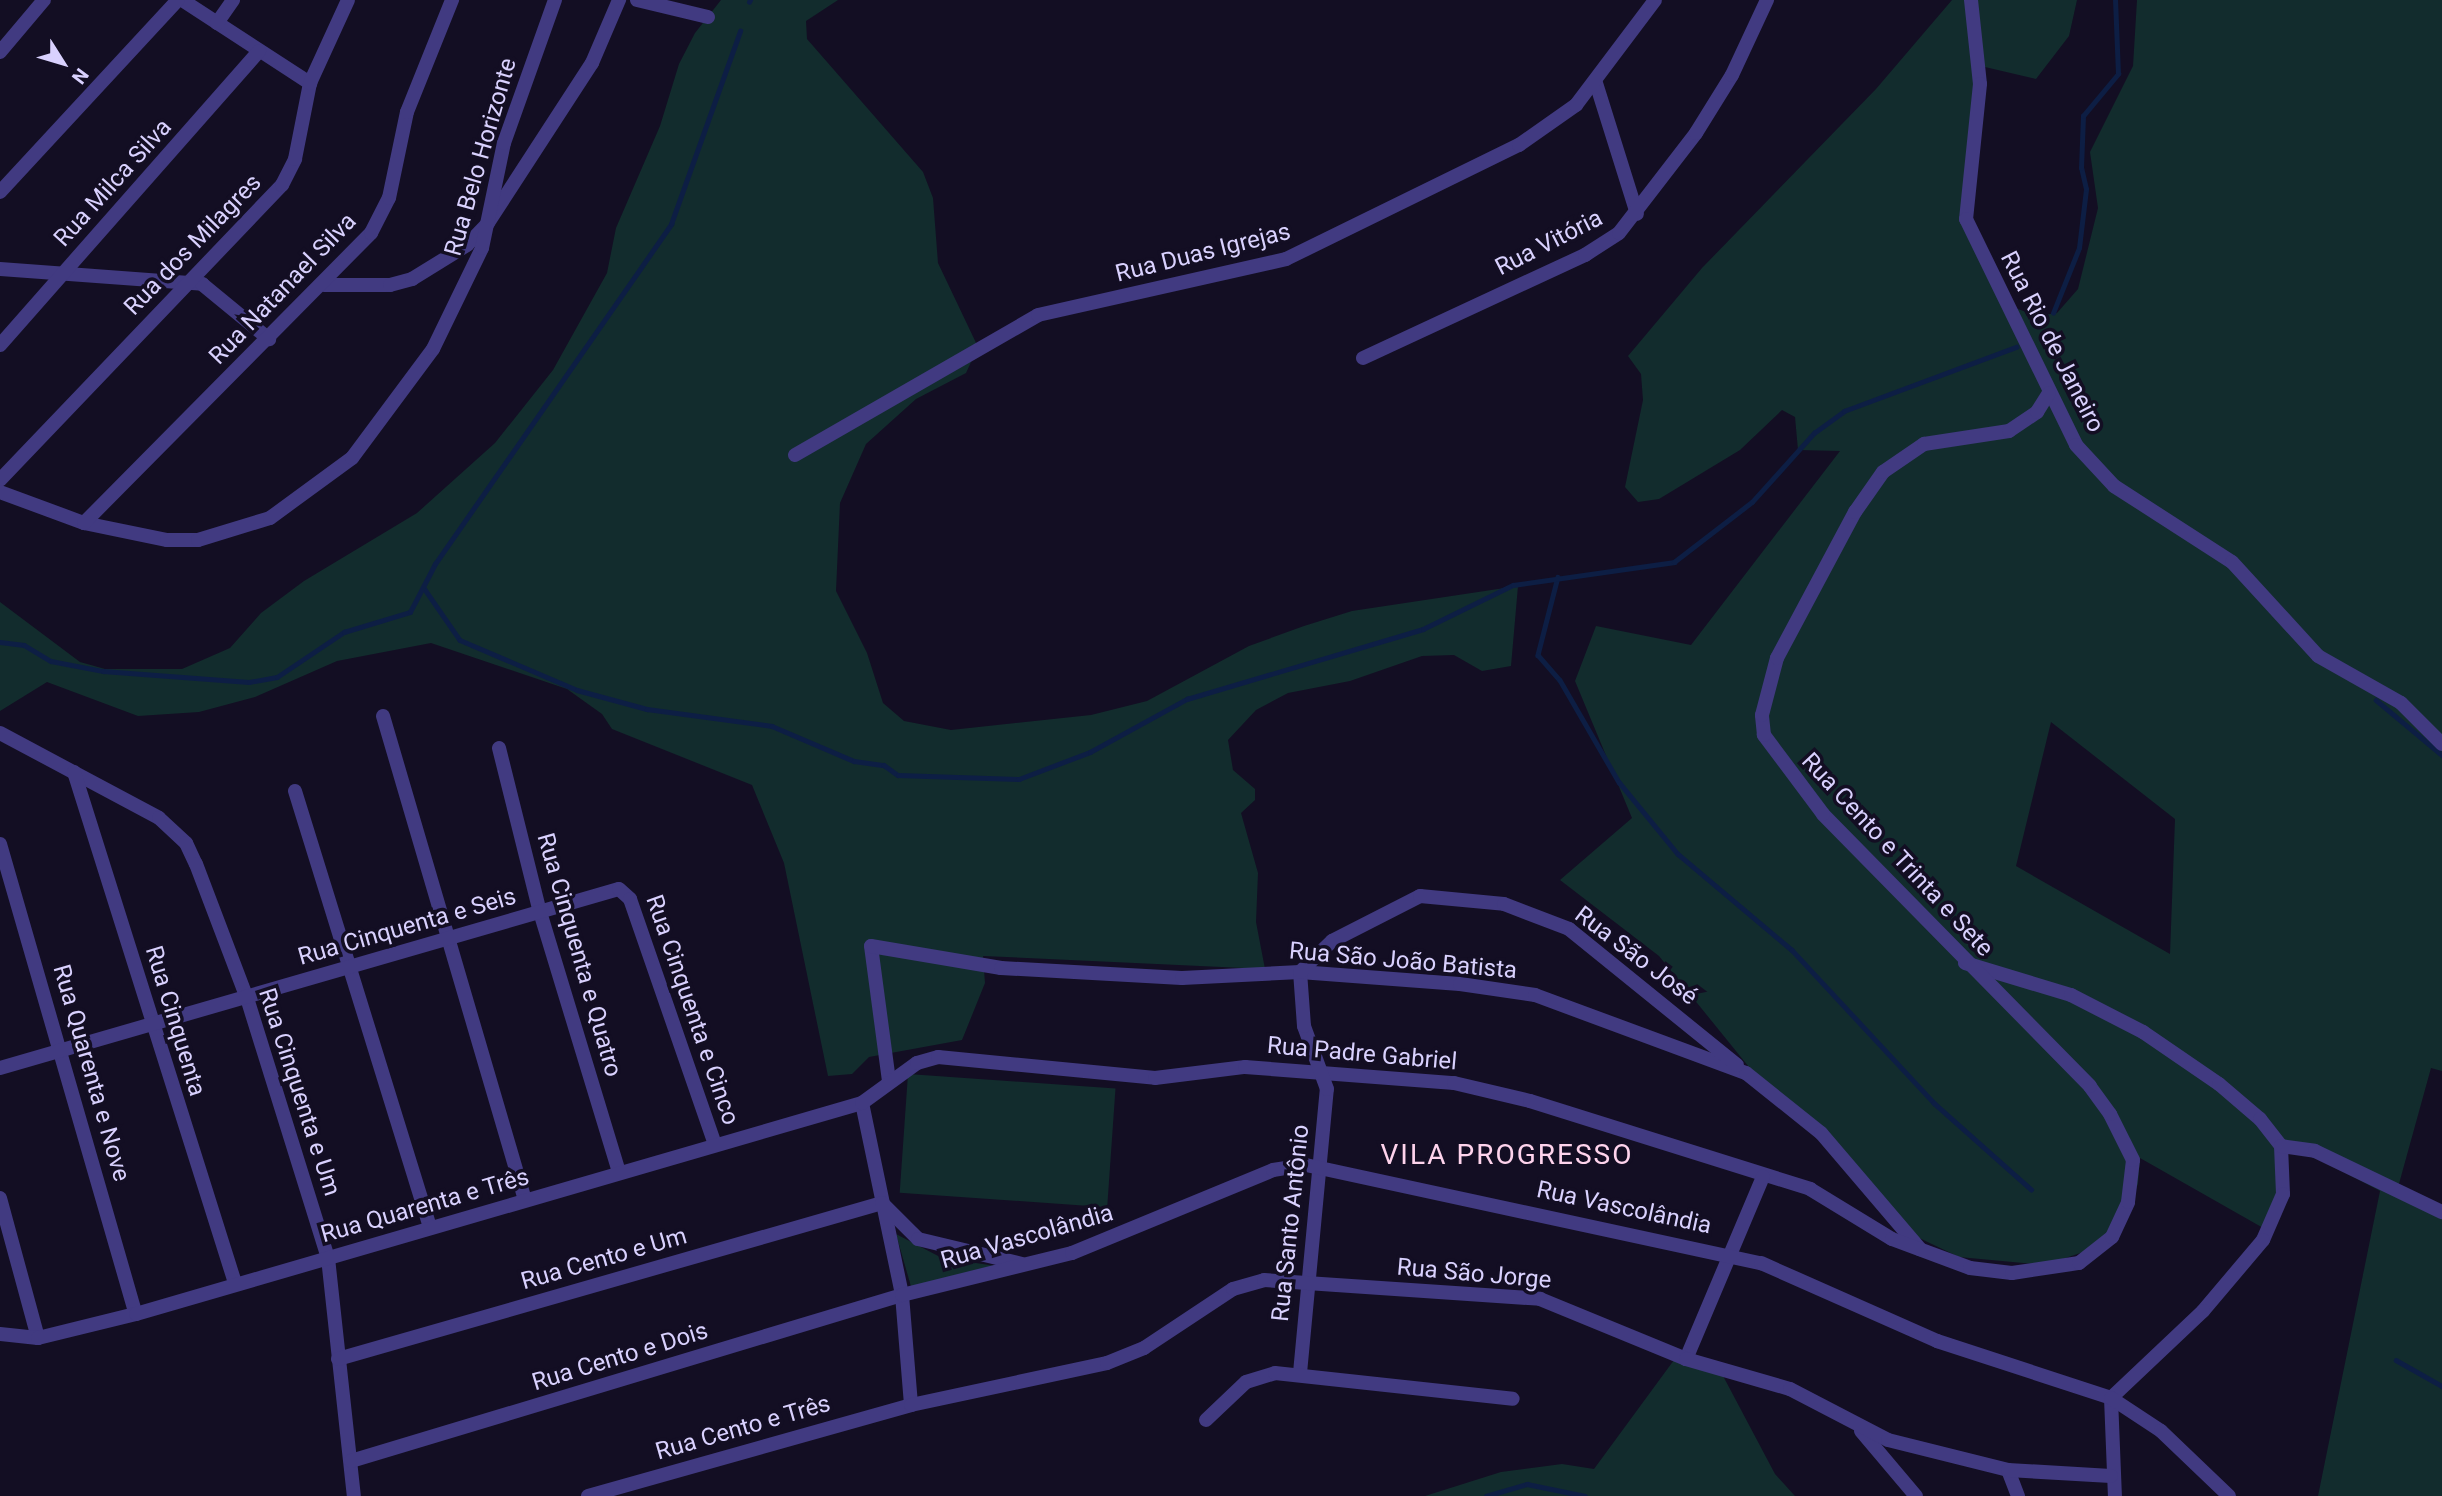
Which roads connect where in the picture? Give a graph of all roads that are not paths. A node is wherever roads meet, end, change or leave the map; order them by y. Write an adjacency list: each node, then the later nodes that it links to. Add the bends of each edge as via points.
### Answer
1 (44, 0): 15 (street)
2 (180, 0): 13 (street); 18 (street)
3 (233, 0): 13 (street)
4 (348, 0): 16 (street, Rua dos Milagres)
5 (452, 0): 24 (street, Rua Natanael Silva, via 407,112 382,216)
6 (555, 0): 20 (street, Rua Belo Horizonte, via 511,120)
7 (619, 0): 20 (street, via 592,63)
8 (637, 0): 12 (street)
9 (1655, 0): 17 (street, Rua Duas Igrejas)
10 (1767, 0): 19 (street, Rua Vitória, via 1732,75)
11 (1971, 0): 28 (street, Rua Rio de Janeiro, via 1980,85 1966,219 2032,349)
12 (708, 17)
13 (217, 23): 14 (street)
14 (260, 51): 16 (street); 22 (street, Rua Milca Silva)
15 (0, 52)
16 (310, 83): 23 (street, Rua dos Milagres, via 290,173)
17 (1596, 83): 19 (street); 29 (street, Rua Duas Igrejas, via 1576,105 1519,145 1318,247 1251,268 1038,315)
18 (0, 192)
19 (1637, 215): 27 (street, Rua Vitória, via 1585,256)
20 (488, 223): 24 (street, via 450,261 412,279); 32 (street, Rua Belo Horizonte, via 474,266 413,383 375,435 324,482 270,518 198,540 167,540)
21 (0, 269): 22 (street)
22 (58, 277): 23 (street); 26 (street, Rua Milca Silva)
23 (191, 281): 25 (street, via 211,289); 30 (street, Rua dos Milagres)
24 (324, 285): 25 (street, Rua Natanael Silva)
25 (269, 339): 32 (street, Rua Natanael Silva)
26 (0, 345)
27 (1363, 358)
28 (2049, 393): 35 (street, Rua Rio de Janeiro, via 2076,445 2114,486 2232,562 2318,656 2401,703); 43 (street, Rua Cento e Trinta e Sete, via 2037,412 2009,431 1924,444 1883,472 1777,658 1762,707 1764,735 1786,769)
29 (795, 455)
30 (0, 480)
31 (0, 492): 32 (street, Rua Belo Horizonte)
32 (84, 523)
33 (383, 716): 42 (street)
34 (0, 733): 37 (street, Rua Cinquenta e Um)
35 (2442, 744)
36 (499, 748): 41 (street, Rua Cinquenta e Quatro)
37 (74, 772): 46 (street, Rua Cinquenta e Um, via 159,818 186,843); 47 (street, Rua Cinquenta)
38 (295, 791): 44 (street)
39 (0, 844): 48 (street, Rua Quarenta e Nove)
40 (625, 891): 41 (street, Rua Cinquenta e Seis, via 613,889); 54 (street, Rua Cinquenta e Cinco)
41 (540, 912): 42 (street, Rua Cinquenta e Seis); 57 (street, Rua Cinquenta e Quatro)
42 (447, 939): 44 (street, Rua Cinquenta e Seis); 60 (street)
43 (1963, 962): 55 (street, via 2071,995 2143,1032 2219,1084 2260,1119); 65 (street, Rua Cento e Trinta e Sete, via 2090,1086 2128,1150 2132,1179 2119,1228 2079,1263 2012,1273)
44 (348, 968): 46 (street, Rua Cinquenta e Seis); 63 (street)
45 (1300, 972): 50 (street, Rua Santo Antônio, via 1304,1026); 51 (street, Rua São João Batista, via 1460,984 1535,995); 51 (street, Rua São José, via 1332,941 1400,902 1447,895 1504,904 1569,929); 52 (street, Rua São João Batista, via 1182,978 1001,968 870,946)
46 (247, 998): 47 (street, Rua Cinquenta e Seis); 66 (street, Rua Cinquenta e Um)
47 (151, 1025): 48 (street, Rua Cinquenta e Seis); 69 (street, Rua Cinquenta)
48 (62, 1049): 49 (street, Rua Cinquenta e Seis); 71 (street, Rua Quarenta e Nove)
49 (0, 1068)
50 (1323, 1072): 52 (street, Rua Padre Gabriel, via 1245,1067 1155,1077 951,1056 917,1063); 56 (street, Rua Santo Antônio, via 1327,1089); 58 (street, Rua Padre Gabriel, via 1414,1077 1503,1094)
51 (1746, 1073): 65 (street, Rua São João Batista, via 1821,1133)
52 (889, 1081): 53 (street, Rua Padre Gabriel)
53 (862, 1103): 54 (street, Rua Quarenta e Três); 61 (street)
54 (715, 1145): 57 (street, Rua Quarenta e Três)
55 (2281, 1146): 62 (street, via 2315,1151); 77 (street, via 2283,1194 2263,1240 2203,1311)
56 (1319, 1168): 64 (street, Rua Vascolândia); 67 (street, Rua Vascolândia, via 1273,1170 1116,1236); 68 (street, Rua Santo Antônio)
57 (619, 1172): 60 (street, Rua Quarenta e Três)
58 (1763, 1177): 64 (street); 65 (street, Rua Padre Gabriel, via 1842,1205)
59 (0, 1198): 73 (street)
60 (525, 1200): 63 (street, Rua Quarenta e Três)
61 (882, 1203): 67 (street, via 918,1238); 70 (street); 74 (street, Rua Cento e Um)
62 (2442, 1212)
63 (430, 1228): 66 (street, Rua Quarenta e Três)
64 (1733, 1254): 75 (street); 77 (street, Rua Vascolândia, via 1937,1341)
65 (1926, 1255)
66 (328, 1258): 69 (street, Rua Quarenta e Três); 74 (street, Rua Cinquenta e Um)
67 (1027, 1265): 70 (street, Rua Vascolândia)
68 (1308, 1280): 75 (street, Rua São Jorge, via 1412,1294 1540,1299); 76 (street, Rua Santo Antônio); 79 (street, Rua São Jorge, via 1264,1280 1233,1289 1144,1348 1107,1363)
69 (235, 1283): 71 (street, Rua Quarenta e Três)
70 (902, 1295): 79 (street); 82 (street, Rua Cento e Dois)
71 (136, 1314): 73 (street, Rua Quarenta e Três)
72 (0, 1334): 73 (street, Rua Quarenta e Três)
73 (38, 1338)
74 (338, 1359): 82 (street, Rua Cinquenta e Um)
75 (1686, 1359): 81 (street, Rua São Jorge, via 1790,1389)
76 (1300, 1373): 78 (street); 80 (street, via 1275,1373 1246,1382)
77 (2112, 1398): 84 (street); 90 (street, Rua Vascolândia, via 2161,1431)
78 (1513, 1399)
79 (911, 1405): 86 (street, Rua Cento e Três)
80 (1206, 1420)
81 (1860, 1430): 83 (street, Rua São Jorge, via 1934,1455); 87 (street)
82 (351, 1461): 85 (street, Rua Cinquenta e Um)
83 (2008, 1470): 84 (street, Rua São Jorge); 88 (street)
84 (2111, 1476): 89 (street)
85 (354, 1496)
86 (588, 1496)
87 (1916, 1496)
88 (2018, 1496)
89 (2115, 1496)
90 (2229, 1496)

